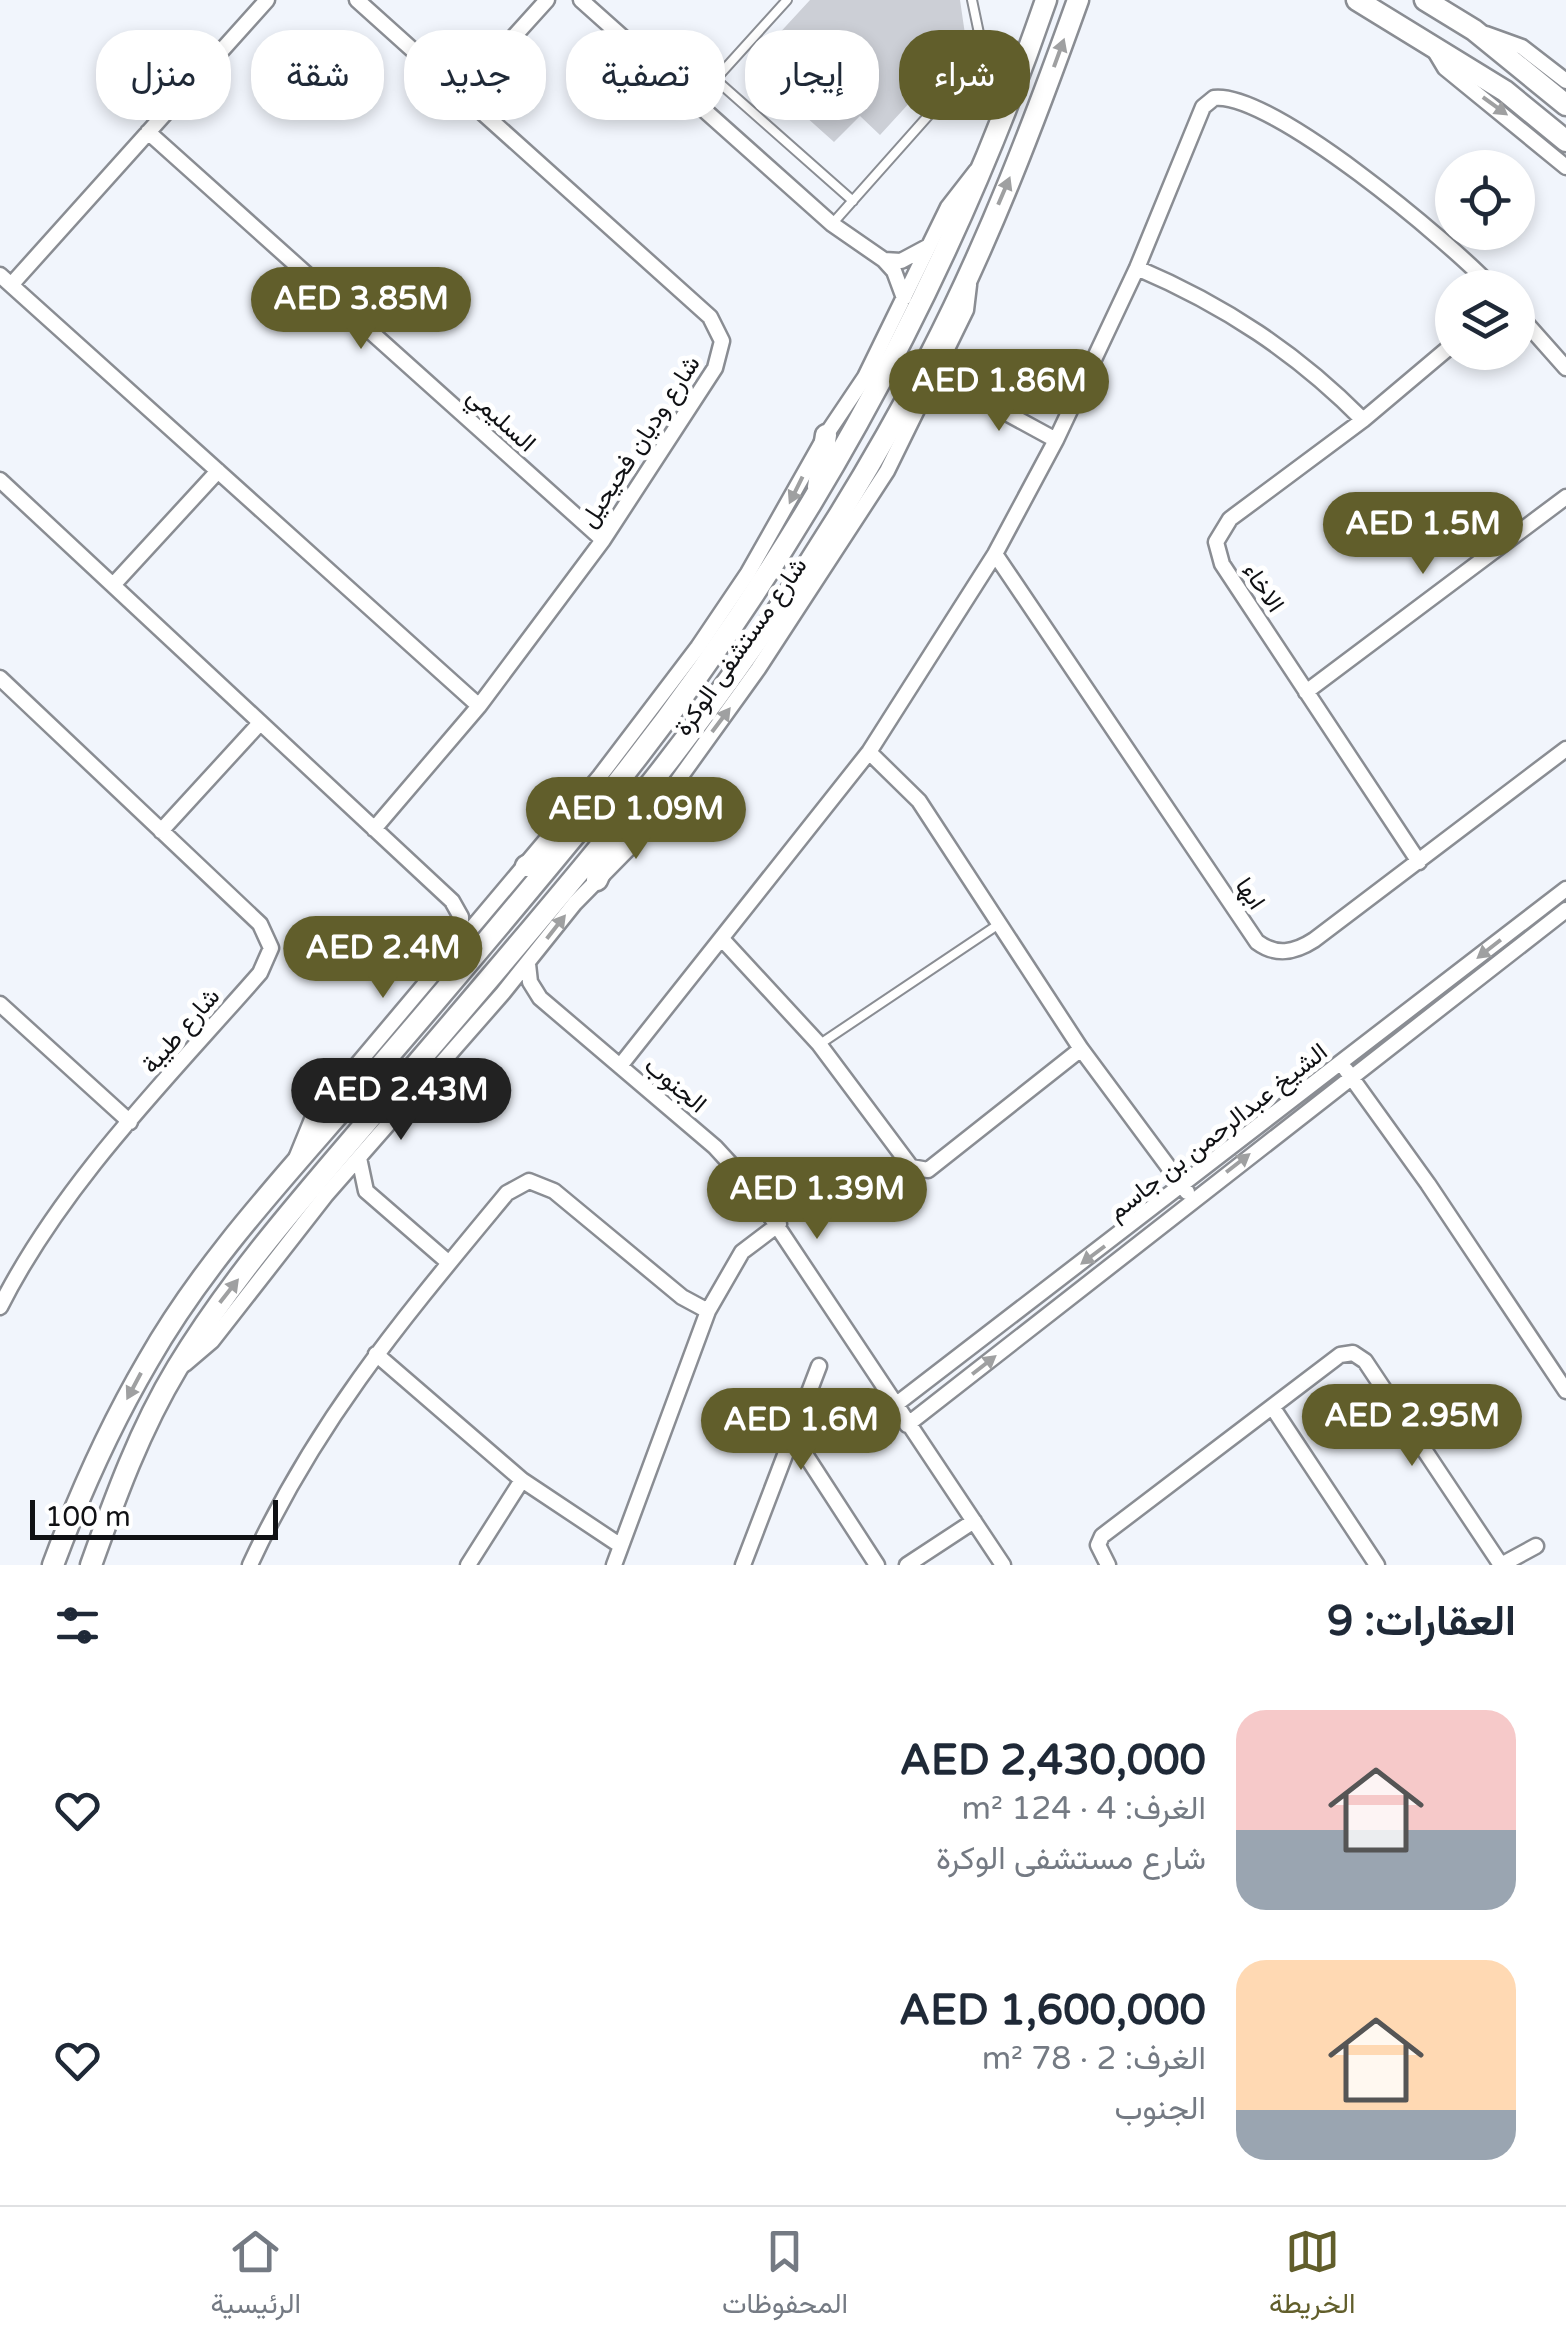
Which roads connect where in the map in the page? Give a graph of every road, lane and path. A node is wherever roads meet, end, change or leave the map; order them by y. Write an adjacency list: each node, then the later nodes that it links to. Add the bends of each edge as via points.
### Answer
1 (267, 0): 22 (street)
2 (357, 0): 14 (street, شارع وديان فحيحيل)
3 (548, 0): 11 (street)
4 (581, 0): 12 (street)
5 (787, 0): 16 (lane)
6 (972, 0): 26 (lane, via 980,38 975,63)
7 (1046, 0): 24 (street, شارع مستشفى الوكرة)
8 (1078, 0): 32 (street, شارع مستشفى الوكرة, one-way to 8)
9 (1356, 0): 15 (street)
10 (1425, 0): 13 (street)
11 (521, 30)
12 (613, 30)
13 (1474, 30): 17 (street, via 1522,47); 19 (street)
14 (404, 42)
15 (1432, 42): 23 (street); 25 (street, one-way to 25, via 1445,68)
16 (725, 68)
17 (1566, 81)
18 (725, 88): 26 (lane)
19 (1566, 105)
20 (491, 120): 50 (street, شارع وديان فحيحيل, via 718,327 721,352 714,368)
21 (712, 120): 27 (street)
22 (148, 132): 33 (street); 50 (street, السليمي)
23 (1566, 141)
24 (983, 164): 28 (street, شارع مستشفى الوكرة, via 960,187); 49 (street, شارع مستشفى الوكرة, via 902,340)
25 (1566, 166)
26 (854, 201): 27 (lane)
27 (832, 224): 29 (street)
28 (930, 244): 29 (street, via 918,256); 34 (street, شارع مستشفى الوكرة)
29 (884, 260): 34 (street)
30 (1137, 268): 31 (street, via 1196,118 1214,98 1226,97 1326,151 1398,201); 41 (street, via 1256,329); 44 (street)
31 (1473, 270)
32 (969, 274): 36 (street, شارع مستشفى الوكرة, via 966,310); 45 (street, شارع مستشفى الوكرة)
33 (5, 280): 46 (street)
34 (905, 299): 43 (street, شارع مستشفى الوكرة)
35 (1535, 333): 38 (street)
36 (948, 347): 39 (street, via 947,363); 40 (street, شارع مستشفى الوكرة)
37 (1435, 360): 41 (street, الاخاء)
38 (1566, 368)
39 (964, 390): 40 (street); 44 (street)
40 (922, 398): 42 (street, شارع مستشفى الوكرة)
41 (1363, 420): 54 (street, الاخاء, via 1230,519 1216,542 1222,564)
42 (906, 432): 45 (street); 65 (street, شارع مستشفى الوكرة, one-way to 42, via 630,847 758,670 888,471)
43 (826, 435): 49 (street); 64 (street, شارع مستشفى الوكرة, one-way to 64, via 698,648)
44 (1056, 440): 51 (street)
45 (874, 458): 59 (street, شارع مستشفى الوكرة, via 752,651)
46 (218, 472): 52 (street); 55 (street)
47 (0, 480): 52 (street)
48 (1566, 497): 54 (street)
49 (816, 499): 62 (street, شارع مستشفى الوكرة, via 704,669)
50 (603, 540): 55 (street, شارع وديان فحيحيل)
51 (995, 554): 58 (street); 63 (street, ابها, via 1256,942 1268,950 1299,950)
52 (114, 584): 56 (street)
53 (0, 678): 61 (street, شارع طيبة)
54 (1306, 692): 63 (street, الاخاء)
55 (479, 706): 60 (street, شارع وديان فحيحيل)
56 (260, 722): 60 (street); 61 (street)
57 (1566, 749): 63 (street, ابها)
58 (868, 752): 70 (street, via 918,801); 71 (street)
59 (621, 822): 65 (street); 94 (street, شارع مستشفى الوكرة, one-way to 59, via 272,1235)
60 (374, 829): 68 (street)
61 (161, 832): 81 (street, شارع طيبة, via 260,924 271,948 260,973)
62 (564, 848): 64 (street); 83 (street, شارع مستشفى الوكرة)
63 (1420, 862)
64 (526, 866): 67 (street, شارع مستشفى الوكرة)
65 (597, 880): 73 (street, شارع مستشفى الوكرة, one-way to 65)
66 (1566, 889): 80 (street, الشيخ عبدالرحمن بن جاسم, one-way to 80)
67 (496, 898): 68 (street, via 479,904); 72 (street, شارع مستشفى الوكرة)
68 (452, 900): 72 (street, via 461,917)
69 (1566, 910): 80 (street, الشيخ عبدالرحمن بن جاسم)
70 (999, 924): 77 (lane); 78 (street)
71 (722, 939): 77 (street); 79 (street)
72 (460, 944): 83 (street, شارع مستشفى الوكرة, via 313,1117)
73 (528, 964): 74 (street, شارع مستشفى الوكرة); 75 (street)
74 (503, 993): 75 (street); 82 (street, شارع مستشفى الوكرة)
75 (540, 998): 79 (street, الجنوب)
76 (0, 1004): 81 (street)
77 (819, 1044): 78 (street, via 911,1167 928,1170)
78 (1082, 1049): 84 (street)
79 (620, 1066): 88 (street, الجنوب, via 733,1165)
80 (1345, 1070): 84 (street, الشيخ عبدالرحمن بن جاسم); 87 (street, الشيخ عبدالرحمن بن جاسم, one-way to 80); 95 (street)
81 (130, 1122): 90 (street, شارع طيبة, via 50,1225)
82 (359, 1158): 85 (street); 86 (street, شارع مستشفى الوكرة)
83 (294, 1166): 105 (street, شارع مستشفى الوكرة, one-way to 105, via 148,1358)
84 (1183, 1186): 87 (street); 96 (street, الشيخ عبدالرحمن بن جاسم, one-way to 96)
85 (366, 1191): 86 (street); 89 (street)
86 (326, 1195): 94 (street, شارع مستشفى الوكرة, via 212,1341)
87 (1193, 1199): 98 (street, الشيخ عبدالرحمن بن جاسم, one-way to 87)
88 (779, 1224): 91 (street, via 742,1252); 96 (street, الجنوب)
89 (449, 1263): 91 (street, via 508,1192 529,1181 554,1191); 92 (street)
90 (0, 1307)
91 (708, 1311): 102 (street)
92 (376, 1354): 100 (street); 107 (street, via 322,1427)
93 (819, 1366): 99 (street)
94 (174, 1372): 106 (street, شارع مستشفى الوكرة, via 131,1458)
95 (1566, 1392)
96 (894, 1406): 98 (street, الجنوب)
97 (1273, 1408): 104 (street, via 1340,1355 1354,1353); 114 (street, via 1102,1536 1098,1545); 115 (street)
98 (907, 1426): 101 (street, الجنوب)
99 (792, 1434): 110 (street); 111 (street)
100 (522, 1480): 102 (street); 108 (street)
101 (974, 1521): 112 (street); 113 (street, الجنوب)
102 (621, 1546): 109 (street)
103 (1536, 1546): 104 (street)
104 (1502, 1564)
105 (54, 1565)
106 (91, 1565)
107 (250, 1565)
108 (468, 1565)
109 (614, 1565)
110 (744, 1565)
111 (877, 1565)
112 (907, 1565)
113 (1003, 1565)
114 (1108, 1565)
115 (1377, 1565)

